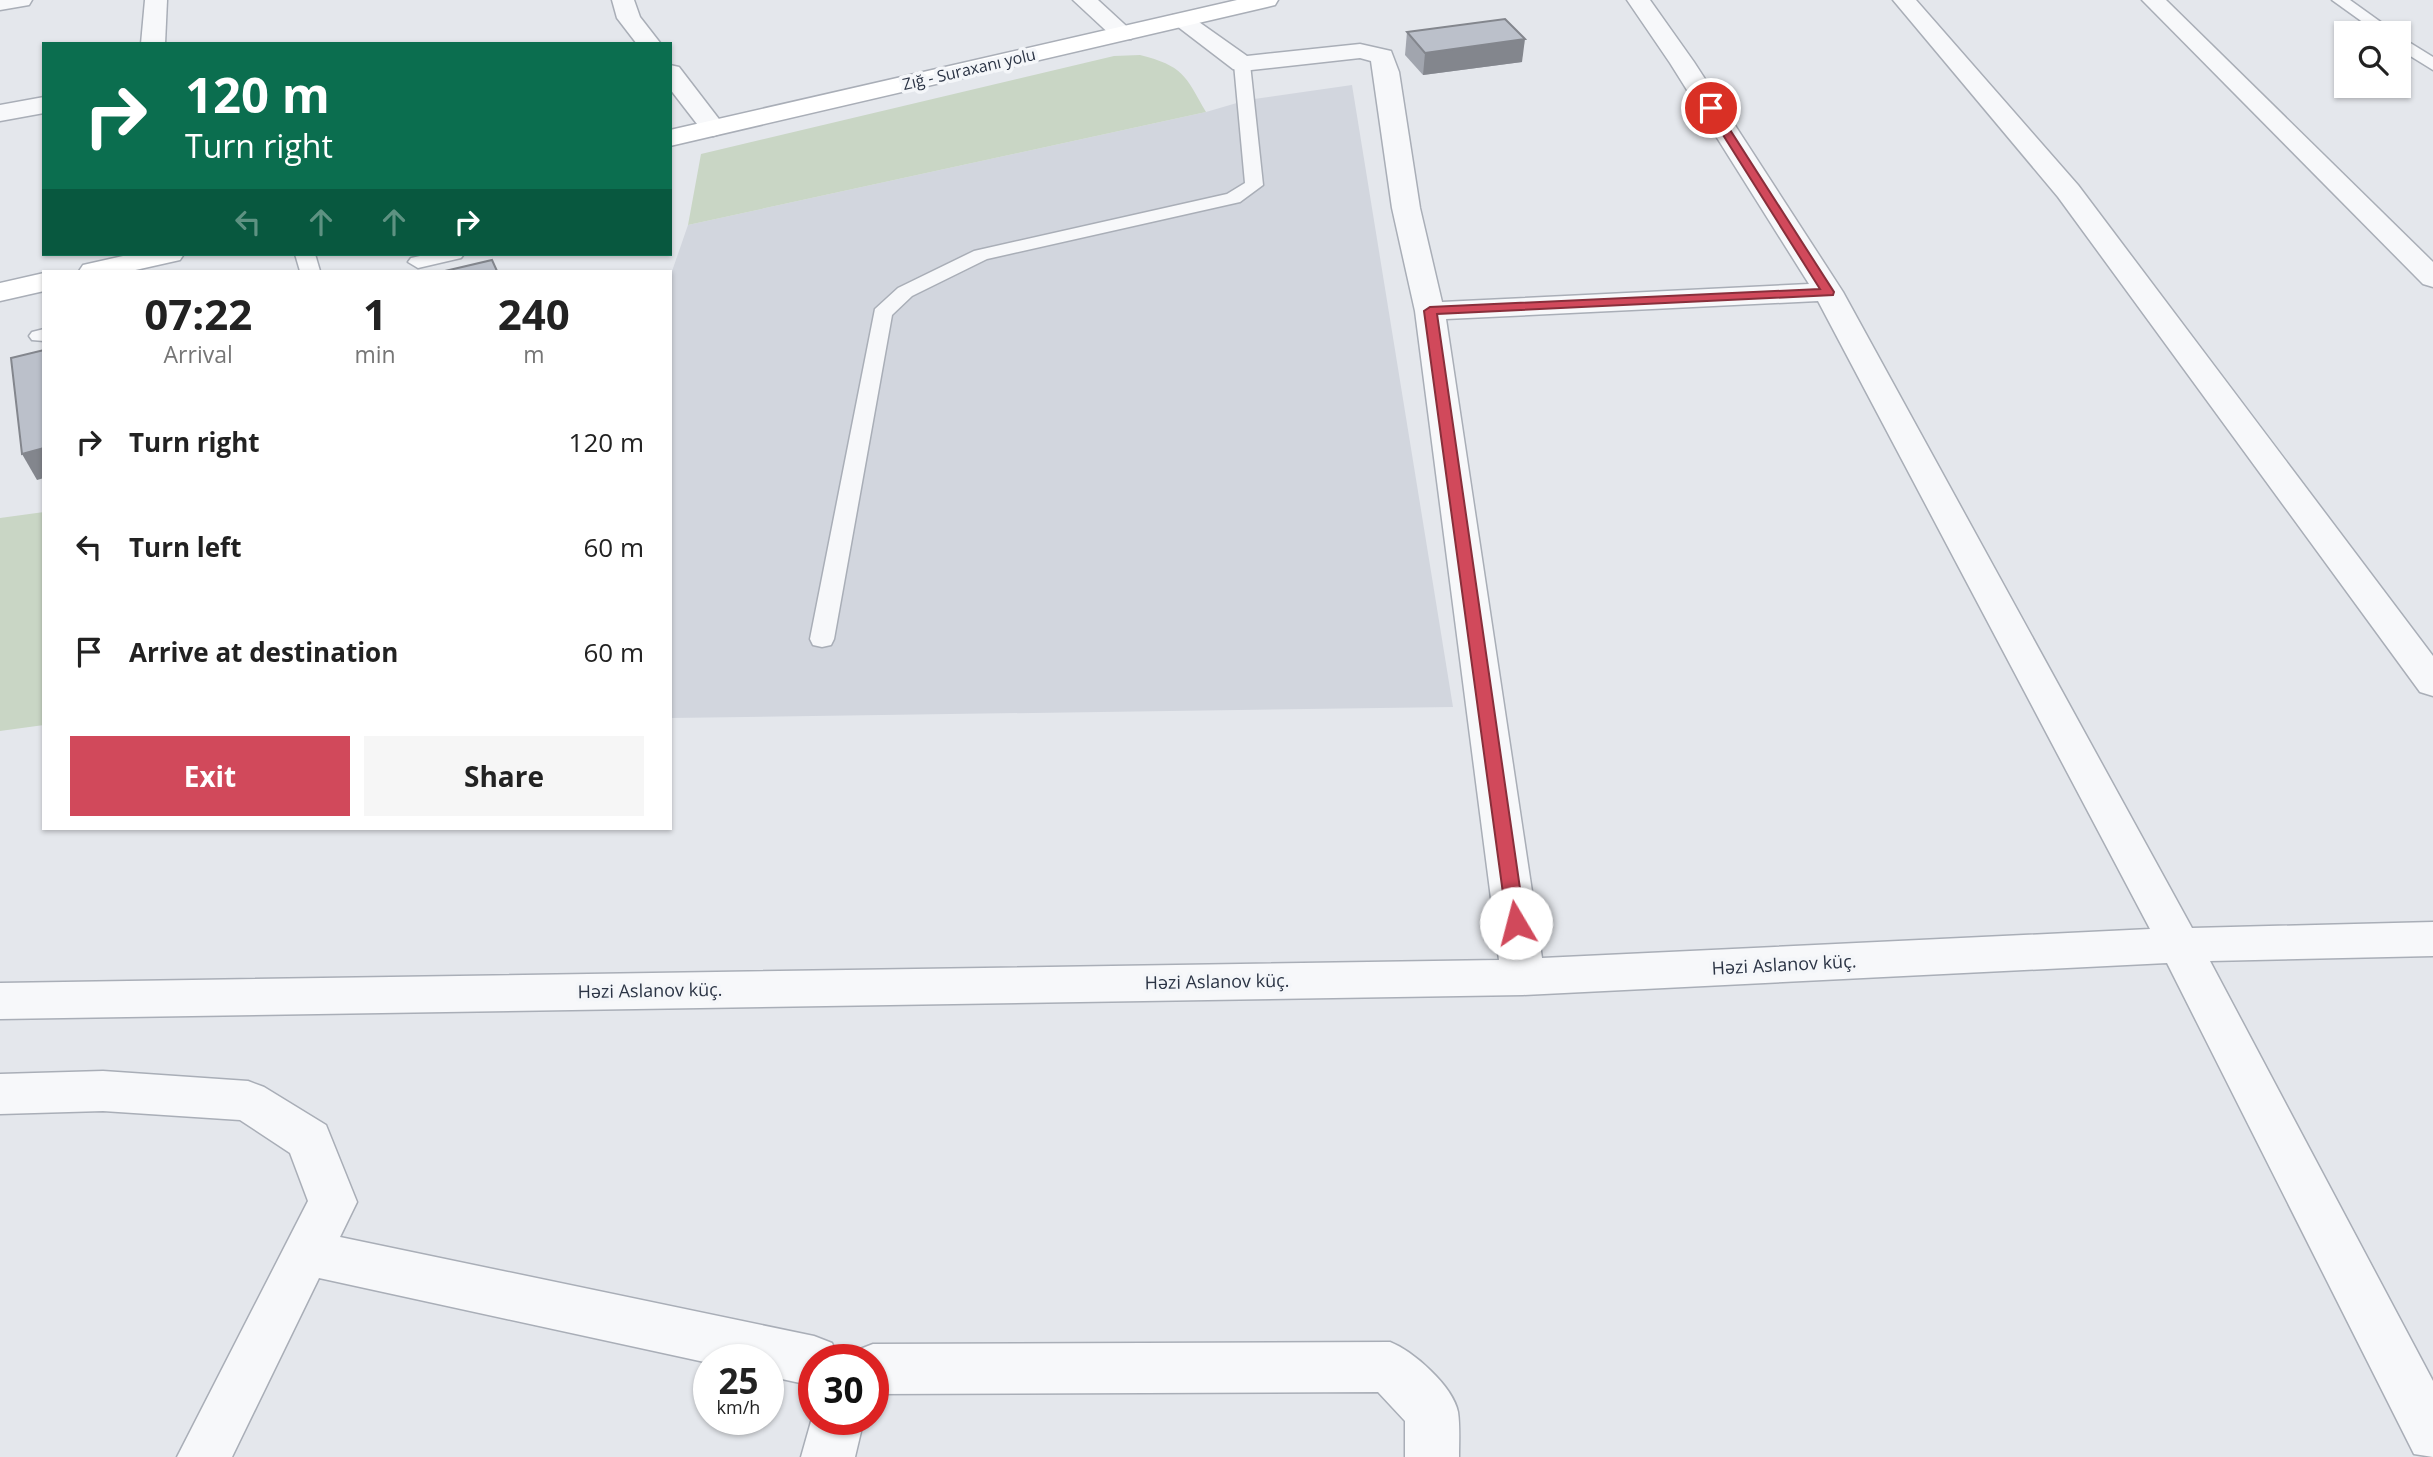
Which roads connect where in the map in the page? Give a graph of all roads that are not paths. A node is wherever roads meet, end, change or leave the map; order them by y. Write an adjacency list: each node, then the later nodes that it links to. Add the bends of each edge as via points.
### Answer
1 (21, 0): 10 (street)
2 (156, 0): 14 (street)
3 (623, 0): 15 (street, via 629,18)
4 (1084, 0): 13 (street)
5 (1268, 0): 11 (main road, Zığ - Suraxanı yolu)
6 (1638, 0): 31 (street)
7 (1904, 0): 34 (street, via 2068,191)
8 (2153, 0): 28 (street)
9 (2340, 0): 12 (lane)
10 (0, 3)
11 (1181, 20): 13 (main road, Zığ - Suraxanı yolu); 17 (street)
12 (2371, 21)
13 (1123, 34): 22 (main road, Zığ - Suraxanı yolu)
14 (153, 42)
15 (647, 42)
16 (2411, 49): 18 (lane)
17 (1242, 64): 32 (street, via 1360,51 1382,56 1406,208); 33 (lane, via 1254,185 1233,198 981,255 905,292 882,313)
18 (2433, 65)
19 (672, 75): 22 (street)
20 (42, 105): 21 (street)
21 (0, 113)
22 (713, 128): 23 (main road, Zığ - Suraxanı yolu)
23 (672, 138)
24 (161, 256): 27 (main road)
25 (445, 256): 26 (lane)
26 (418, 262)
27 (98, 270)
28 (2433, 278)
29 (42, 282): 30 (main road)
30 (0, 292)
31 (1828, 292): 32 (street); 36 (street)
32 (1430, 311): 37 (street)
33 (822, 639)
34 (2433, 683)
35 (2433, 939): 36 (street, Həzi Aslanov küç.)
36 (2180, 945): 37 (street, Həzi Aslanov küç.); 44 (street)
37 (1523, 977): 38 (street, Həzi Aslanov küç.)
38 (0, 1001)
39 (0, 1094): 40 (street, via 103,1091 248,1101 309,1140 334,1202)
40 (306, 1253): 41 (street); 45 (street)
41 (798, 1358)
42 (889, 1369): 47 (street, via 1390,1367 1431,1411)
43 (833, 1435): 46 (street)
44 (2433, 1435)
45 (204, 1457)
46 (828, 1457)
47 (1432, 1457)

